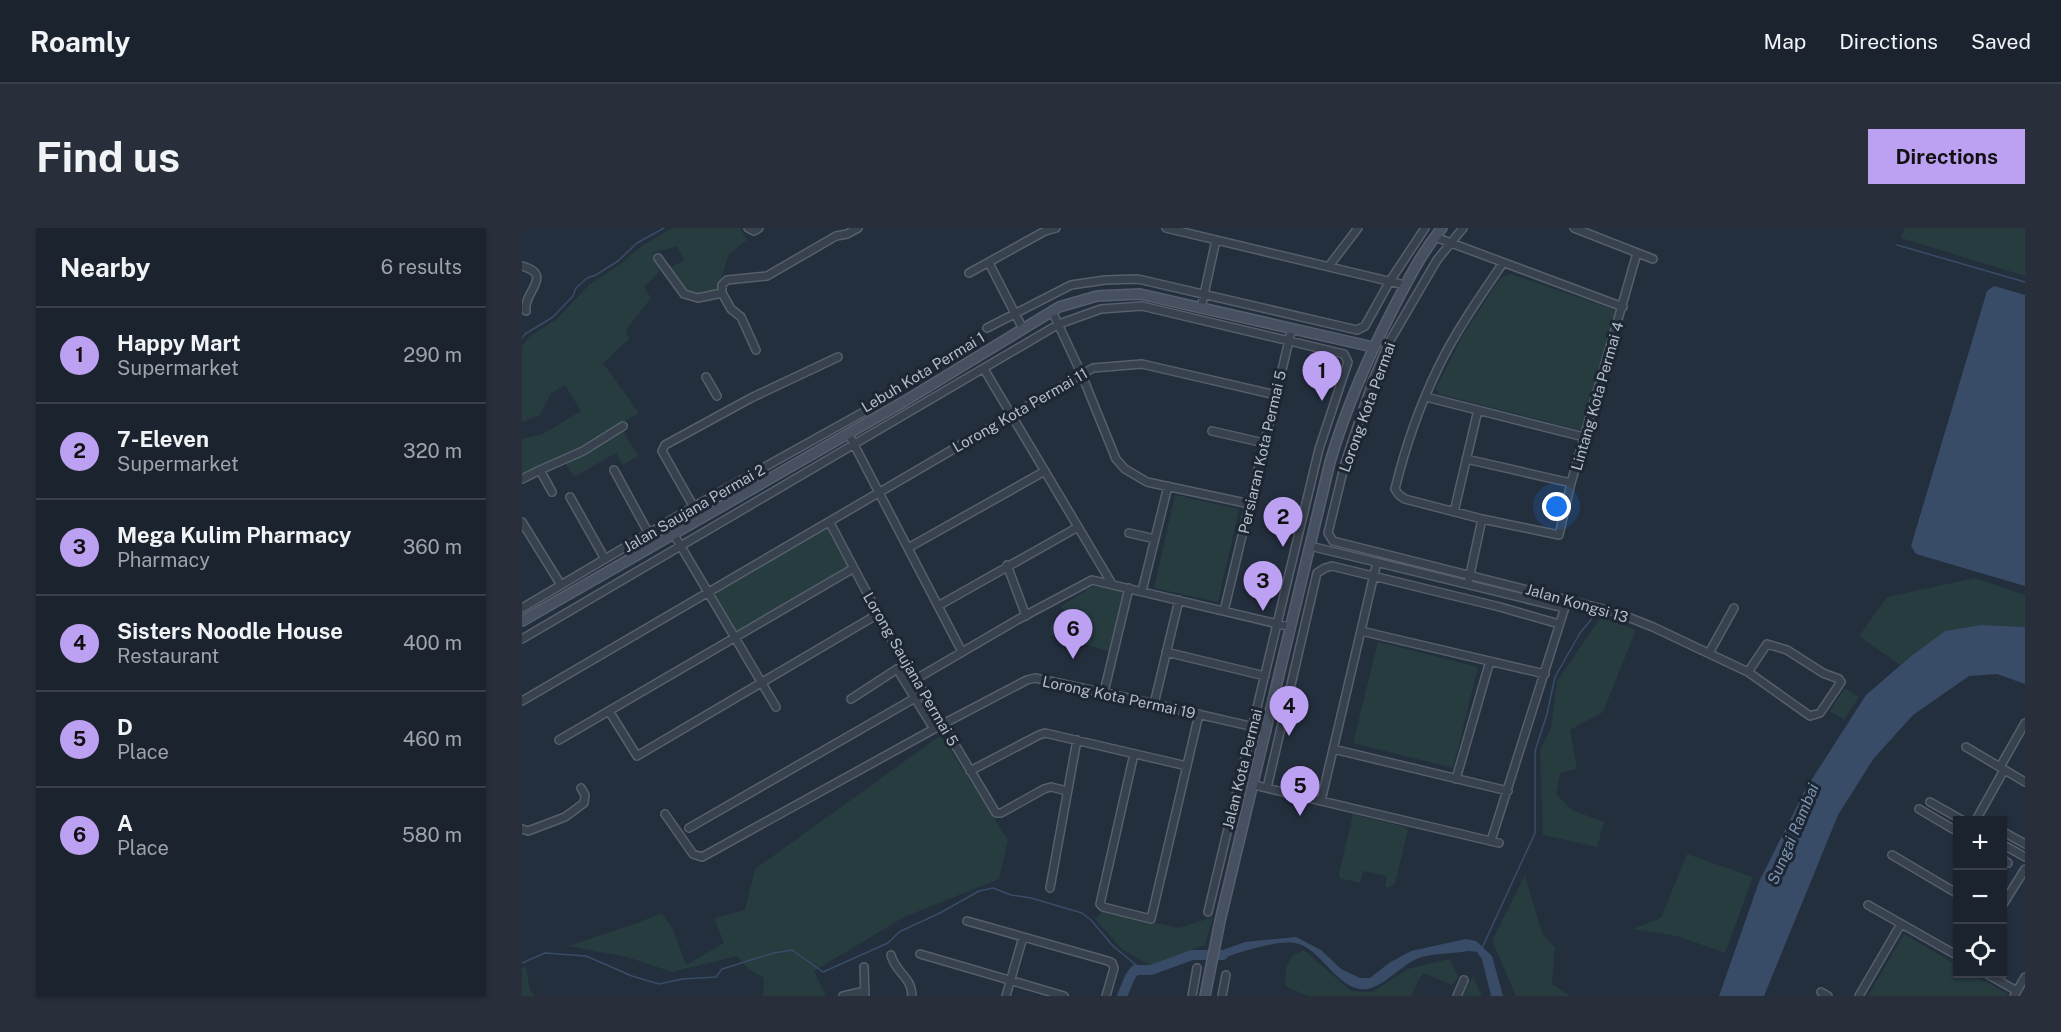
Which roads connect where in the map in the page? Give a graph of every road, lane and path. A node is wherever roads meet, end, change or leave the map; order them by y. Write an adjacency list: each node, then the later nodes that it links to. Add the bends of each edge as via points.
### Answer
1 (748, 228): 2 (street)
2 (759, 228)
3 (858, 228): 25 (street, via 836,236 767,276 727,280)
4 (1056, 228): 11 (street)
5 (1166, 228): 13 (street)
6 (1358, 228): 21 (street)
7 (1425, 228): 23 (street)
8 (1442, 228): 12 (street, Jalan Kota Permai)
9 (1462, 228): 14 (street, Lorong Kota Permai)
10 (1574, 228): 15 (street)
11 (1044, 230): 18 (street)
12 (1435, 237): 14 (street); 24 (street, Jalan Kota Permai)
13 (1216, 240): 21 (street); 26 (street)
14 (1449, 243): 19 (street); 79 (street, Lorong Kota Permai, via 1388,344 1372,382 1345,463)
15 (1637, 253): 17 (street); 27 (street, Lintang Kota Permai 4)
16 (658, 258): 25 (street, via 684,294 698,297)
17 (1653, 259)
18 (989, 263): 22 (street); 31 (street)
19 (1503, 264): 27 (street); 48 (street, via 1438,367)
20 (522, 266): 29 (street, via 531,268 536,278 524,301)
21 (1329, 266): 23 (street)
22 (969, 273)
23 (1390, 281): 24 (street); 32 (street, Lebuh Kota Permai 1, via 1365,326 1357,330)
24 (1405, 285): 39 (street, Jalan Kota Permai)
25 (722, 293): 40 (street, via 741,317)
26 (1204, 294): 28 (street); 31 (street, Lebuh Kota Permai 1, via 1138,279 1105,280 1071,285); 32 (street, Lebuh Kota Permai 1)
27 (1623, 307): 57 (street, Lintang Kota Permai 4)
28 (1201, 308): 30 (street, Lebuh Kota Permai 1, via 1140,294 1097,296); 36 (street, Lebuh Kota Permai 1)
29 (526, 311)
30 (1052, 311): 33 (street); 35 (street, Lebuh Kota Permai 1)
31 (1015, 314): 34 (street, Lebuh Kota Permai 1); 35 (street)
32 (1323, 321): 37 (street)
33 (1059, 324): 38 (street, Lebuh Kota Permai 1, via 1101,309 1142,306); 43 (street, Lebuh Kota Permai 1); 44 (street)
34 (987, 328)
35 (1023, 328): 56 (street, Lebuh Kota Permai 1)
36 (1292, 328): 37 (street, Lebuh Kota Permai 1); 38 (street, Persiaran Kota Permai 5)
37 (1320, 334): 39 (street, Lebuh Kota Permai 1)
38 (1289, 340): 41 (street, Lebuh Kota Permai 1); 46 (street, Persiaran Kota Permai 5)
39 (1373, 346): 52 (street, Jalan Kota Permai)
40 (756, 350)
41 (1344, 354): 49 (street, Jalan Kota Permai, via 1348,362)
42 (838, 357): 71 (street, via 665,445 662,451)
43 (984, 369): 53 (street); 59 (street, Lebuh Kota Permai 1)
44 (1081, 373): 46 (street, Lorong Kota Permai 11, via 1093,368 1142,364); 53 (street, Lorong Kota Permai 11); 66 (street, via 1116,459 1144,480)
45 (706, 377): 47 (street)
46 (1276, 395): 58 (street, Persiaran Kota Permai 5)
47 (717, 396)
48 (1426, 397): 51 (street); 72 (street, via 1406,446 1395,489 1405,499)
49 (1332, 407): 52 (street); 108 (street, Jalan Kota Permai)
50 (867, 410): 71 (street, Jalan Saujana Permai 2)
51 (1478, 410): 57 (street); 60 (street)
52 (1347, 411): 84 (street, Jalan Kota Permai)
53 (1011, 415): 63 (street); 68 (street, Lorong Kota Permai 11)
54 (623, 426): 61 (street, via 583,451)
55 (1212, 430): 58 (street)
56 (848, 433): 59 (street); 73 (street, Lebuh Kota Permai 1)
57 (1584, 437): 65 (street, Lintang Kota Permai 4)
58 (1264, 443): 70 (street, Persiaran Kota Permai 5)
59 (854, 444): 68 (street); 83 (street, Lebuh Kota Permai 1)
60 (1466, 459): 65 (street); 72 (street)
61 (540, 470): 64 (street); 67 (street)
62 (614, 470): 80 (street)
63 (1045, 471): 77 (street); 85 (street)
64 (522, 479)
65 (1571, 483): 74 (street, Lintang Kota Permai 4, via 1559,535)
66 (1168, 486): 70 (street); 82 (street)
67 (552, 492)
68 (879, 493): 76 (street, Lorong Kota Permai 11); 85 (street)
69 (570, 497): 86 (street)
70 (1250, 504): 104 (street, Persiaran Kota Permai 5)
71 (693, 507): 73 (street); 80 (street, Jalan Saujana Permai 2)
72 (1454, 512): 74 (street)
73 (699, 518): 81 (street, Lebuh Kota Permai 1)
74 (1482, 519): 90 (street)
75 (522, 522): 94 (street)
76 (830, 522): 89 (street, Lorong Saujana Permai 5); 97 (street, Lorong Kota Permai 11)
77 (1078, 527): 88 (street); 92 (street)
78 (1129, 533): 82 (street)
79 (1328, 533): 90 (street, Jalan Kongsi 13, via 1333,541)
80 (649, 534): 86 (street, Jalan Saujana Permai 2)
81 (673, 534): 83 (street); 107 (street, Lebuh Kota Permai 1)
82 (1155, 539): 96 (street)
83 (680, 545): 97 (street); 113 (street, Lebuh Kota Permai 1)
84 (1310, 546): 87 (street); 110 (street, Jalan Kota Permai)
85 (908, 548): 100 (street)
86 (605, 559): 94 (street, Jalan Saujana Permai 2)
87 (1377, 562): 91 (street); 93 (street)
88 (1007, 566): 100 (street); 106 (street)
89 (854, 568): 105 (street, Lorong Saujana Permai 5); 112 (street)
90 (1469, 574): 93 (street); 98 (street, Jalan Kongsi 13)
91 (1374, 576): 109 (street); 111 (street); 118 (street, Jalan Kota Permai, via 1332,566 1317,573)
92 (1112, 584): 95 (street); 106 (street, via 1092,580)
93 (1468, 584): 102 (street)
94 (561, 585): 101 (street, Jalan Saujana Permai 2)
95 (1129, 588): 96 (street); 125 (street)
96 (1142, 591): 99 (street)
97 (708, 592): 112 (street); 128 (street, Lorong Kota Permai 11)
98 (1567, 599): 102 (street); 117 (street, Jalan Kongsi 13, via 1624,615)
99 (1179, 600): 104 (street); 115 (street)
100 (938, 606): 114 (street)
101 (522, 608)
102 (1564, 608): 109 (street)
103 (1734, 608): 117 (street)
104 (1224, 611): 108 (street)
105 (878, 614): 123 (street, Lorong Saujana Permai 5); 124 (street)
106 (1026, 616): 114 (street)
107 (522, 621)
108 (1278, 624): 110 (street); 122 (street, Jalan Kota Permai)
109 (1559, 624): 121 (street)
110 (1292, 627): 116 (street, Jalan Kota Permai)
111 (1361, 630): 119 (street); 141 (street)
112 (734, 637): 124 (street); 131 (street)
113 (522, 639)
114 (962, 652): 123 (street)
115 (1166, 652): 122 (street); 129 (street)
116 (1285, 652): 118 (street); 137 (street, Jalan Kota Permai)
117 (1709, 653): 120 (street, Jalan Kongsi 13)
118 (1298, 656): 150 (street, Jalan Kota Permai)
119 (1490, 661): 121 (street); 146 (street)
120 (1748, 672): 120 (street, Jalan Kongsi 13, via 1810,716 1820,713 1841,682 1787,650 1767,644)
121 (1545, 674): 152 (street)
122 (1265, 676): 135 (street, Jalan Kota Permai)
123 (916, 679): 134 (street, Lorong Saujana Permai 5)
124 (762, 682): 130 (street); 131 (street, via 637,756)
125 (1104, 692): 129 (street, Lorong Kota Permai 19); 134 (street, Lorong Kota Permai 19, via 1035,678)
126 (915, 698): 127 (street, via 897,669); 136 (street); 160 (street)
127 (851, 699)
128 (522, 701)
129 (1154, 704): 132 (street, Lorong Kota Permai 19)
130 (776, 707)
131 (609, 711): 138 (street)
132 (1199, 714): 135 (street, Lorong Kota Permai 19); 143 (street)
133 (2025, 723): 144 (street)
134 (943, 724): 136 (street, Lorong Kota Permai 19); 145 (street, Lorong Saujana Permai 5)
135 (1253, 727): 137 (street, Lorong Kota Permai 19); 162 (street, Jalan Kota Permai)
136 (934, 729): 156 (street, Lorong Kota Permai 19, via 702,857 693,854)
137 (1267, 730): 148 (street, Jalan Kota Permai)
138 (559, 740)
139 (1077, 740): 142 (street); 145 (street, via 1044,733); 151 (street)
140 (1966, 747): 144 (street)
141 (1333, 749): 146 (street); 153 (street)
142 (1134, 754): 143 (street); 143 (street, via 1100,904 1151,919)
143 (1187, 766)
144 (2002, 768): 147 (street); 158 (street)
145 (970, 771): 151 (street, Lorong Saujana Permai 5, via 996,813 1044,789)
146 (1456, 779): 152 (street)
147 (2025, 782)
148 (1254, 785): 150 (street); 164 (street, Jalan Kota Permai)
149 (582, 788): 159 (street, via 584,803 565,817 528,831)
150 (1267, 788): 153 (street)
151 (1067, 791): 170 (street)
152 (1508, 791): 153 (street, via 1495,842)
153 (1321, 801)
154 (1930, 802): 157 (street)
155 (1919, 809): 161 (street)
156 (665, 814)
157 (1955, 816)
158 (1978, 816)
159 (522, 828)
160 (689, 828)
161 (1953, 829)
162 (1227, 833): 164 (street); 174 (street, Jalan Kota Permai)
163 (2007, 834): 165 (street)
164 (1241, 837): 188 (street, Jalan Kota Permai)
165 (2025, 844)
166 (2007, 847): 168 (street)
167 (1892, 855): 171 (street)
168 (2025, 857)
169 (2025, 869): 172 (street)
170 (1050, 888)
171 (1953, 891)
172 (2007, 898)
173 (1868, 904): 176 (street)
174 (1208, 912)
175 (967, 921): 177 (street)
176 (1901, 924): 178 (street); 201 (street)
177 (1023, 937): 187 (street); 196 (street, via 1112,963)
178 (1953, 953)
179 (920, 954): 187 (street)
180 (891, 955): 193 (street, via 894,965 912,986)
181 (864, 967): 190 (street)
182 (1197, 968): 186 (street)
183 (1226, 975): 199 (street)
184 (2025, 977): 191 (street)
185 (1993, 978): 191 (street)
186 (1195, 979): 188 (street); 197 (street)
187 (1011, 980): 194 (street); 195 (street)
188 (1208, 980): 198 (street, Jalan Kota Permai)
189 (1464, 980): 200 (street)
190 (865, 993): 192 (street)
191 (2015, 993)
192 (843, 996)
193 (912, 996)
194 (1006, 996)
195 (1064, 996)
196 (1106, 996)
197 (1191, 996)
198 (1205, 996)
199 (1222, 996)
200 (1457, 996)
201 (1859, 996)

